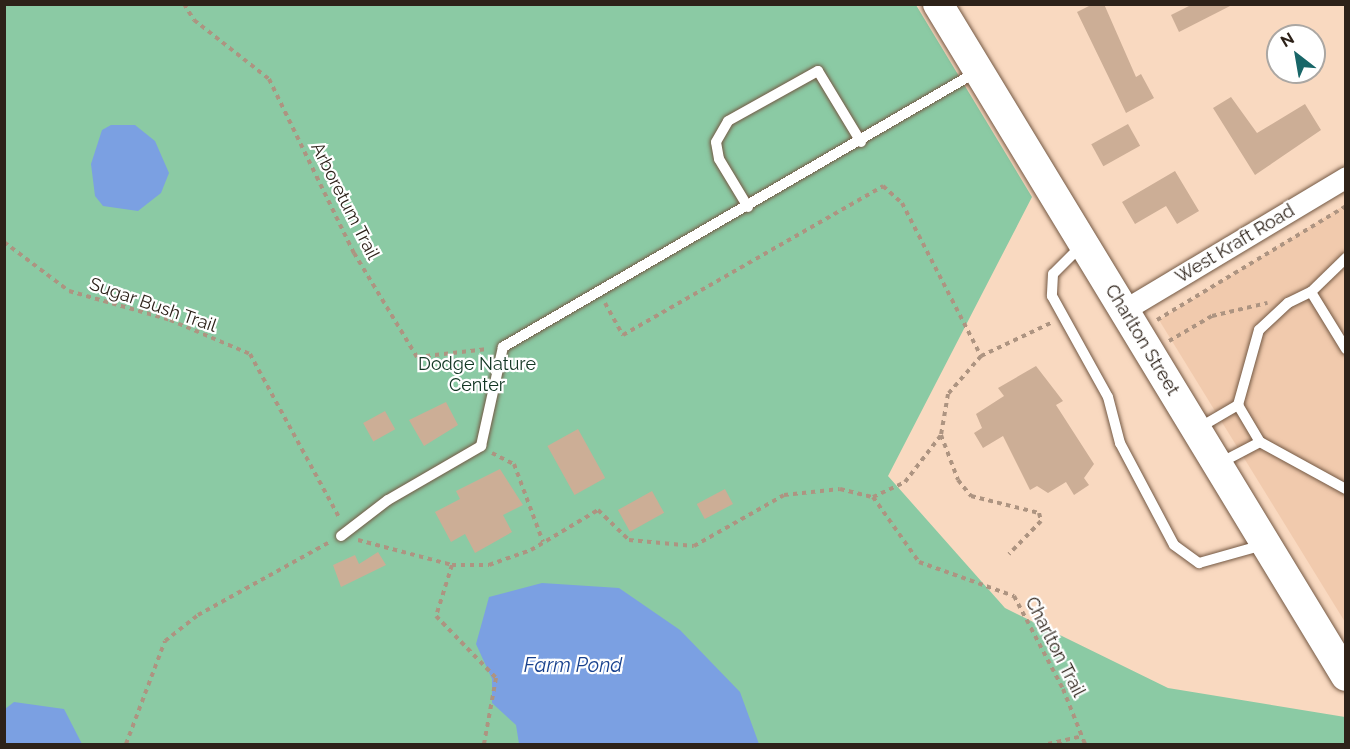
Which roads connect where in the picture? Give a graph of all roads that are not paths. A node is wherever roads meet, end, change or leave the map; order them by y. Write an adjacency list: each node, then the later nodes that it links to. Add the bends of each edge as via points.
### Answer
1 (938, 4): 2 (street, Charlton Street)
2 (978, 71): 3 (lane); 6 (street, Charlton Street)
3 (861, 141): 5 (lane); 5 (lane, via 818,71 728,121 716,142 720,159)
4 (1346, 177): 9 (street, West Kraft Road)
5 (748, 207): 16 (lane, via 600,295 502,347 481,446 388,500)
6 (1083, 244): 9 (street, Charlton Street); 17 (lane, via 1053,274 1052,296 1108,397 1120,443 1181,555 1208,562)
7 (1346, 258): 8 (lane)
8 (1311, 292): 10 (lane); 11 (lane, via 1288,303 1259,330)
9 (1124, 310): 12 (street, Charlton Street)
10 (1346, 349)
11 (1238, 405): 12 (lane); 13 (lane)
12 (1196, 430): 14 (street, Charlton Street)
13 (1260, 442): 14 (lane); 15 (lane)
14 (1217, 465): 17 (street, Charlton Street)
15 (1346, 489)
16 (344, 534)
17 (1265, 543): 18 (street, Charlton Street)
18 (1346, 676)

